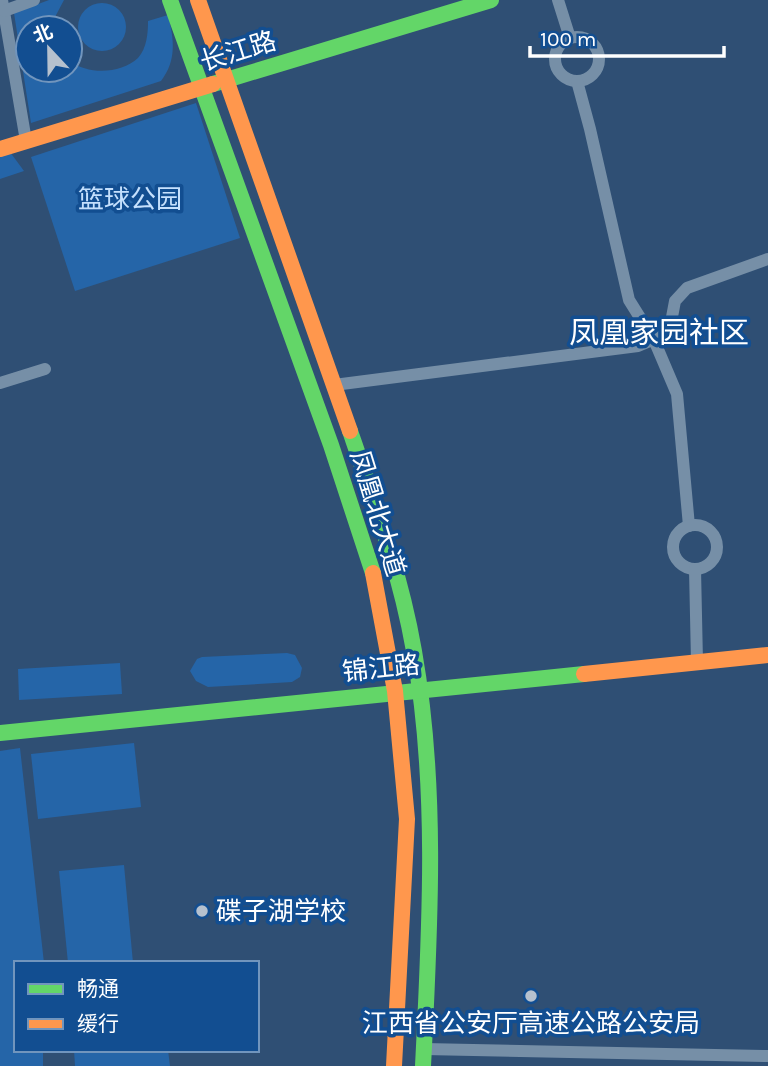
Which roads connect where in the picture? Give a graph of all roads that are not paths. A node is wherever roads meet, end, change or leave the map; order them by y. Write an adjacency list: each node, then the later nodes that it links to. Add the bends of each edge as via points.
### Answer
1 (34, 0): 6 (street)
2 (170, 0): 10 (main road, 凤凰北大道)
3 (198, 0): 8 (main road, 凤凰北大道)
4 (491, 0): 8 (main road, 长江路)
5 (558, 0): 7 (street)
6 (3, 6): 11 (street)
7 (570, 38): 9 (street, via 559,46 555,59 559,72); 9 (street, via 585,38 598,55 595,70)
8 (226, 80): 10 (main road, 长江路); 17 (main road, 凤凰北大道)
9 (577, 80): 14 (street, via 629,300)
10 (201, 88): 11 (main road, 长江路); 23 (main road, 凤凰北大道, via 372,566)
11 (26, 141): 12 (main road, 长江路)
12 (0, 149)
13 (768, 259): 14 (street, via 687,288 675,301 669,333)
14 (654, 340): 17 (street, via 638,346); 18 (street, via 677,394)
15 (45, 369): 16 (street)
16 (0, 383)
17 (334, 385): 22 (main road, 凤凰北大道, via 403,600)
18 (689, 527): 19 (street, via 678,534 673,547 677,560); 19 (street, via 710,531 717,544 709,564)
19 (695, 569): 21 (street)
20 (768, 655): 21 (main road, 锦江路)
21 (697, 662): 22 (main road, 锦江路)
22 (420, 689): 23 (main road, 锦江路); 25 (main road, 凤凰北大道, via 430,810)
23 (395, 691): 24 (main road, 锦江路); 27 (main road, 凤凰北大道, via 407,819)
24 (0, 733)
25 (424, 1049): 26 (street); 28 (main road, 凤凰北大道)
26 (768, 1056)
27 (394, 1066)
28 (423, 1066)

